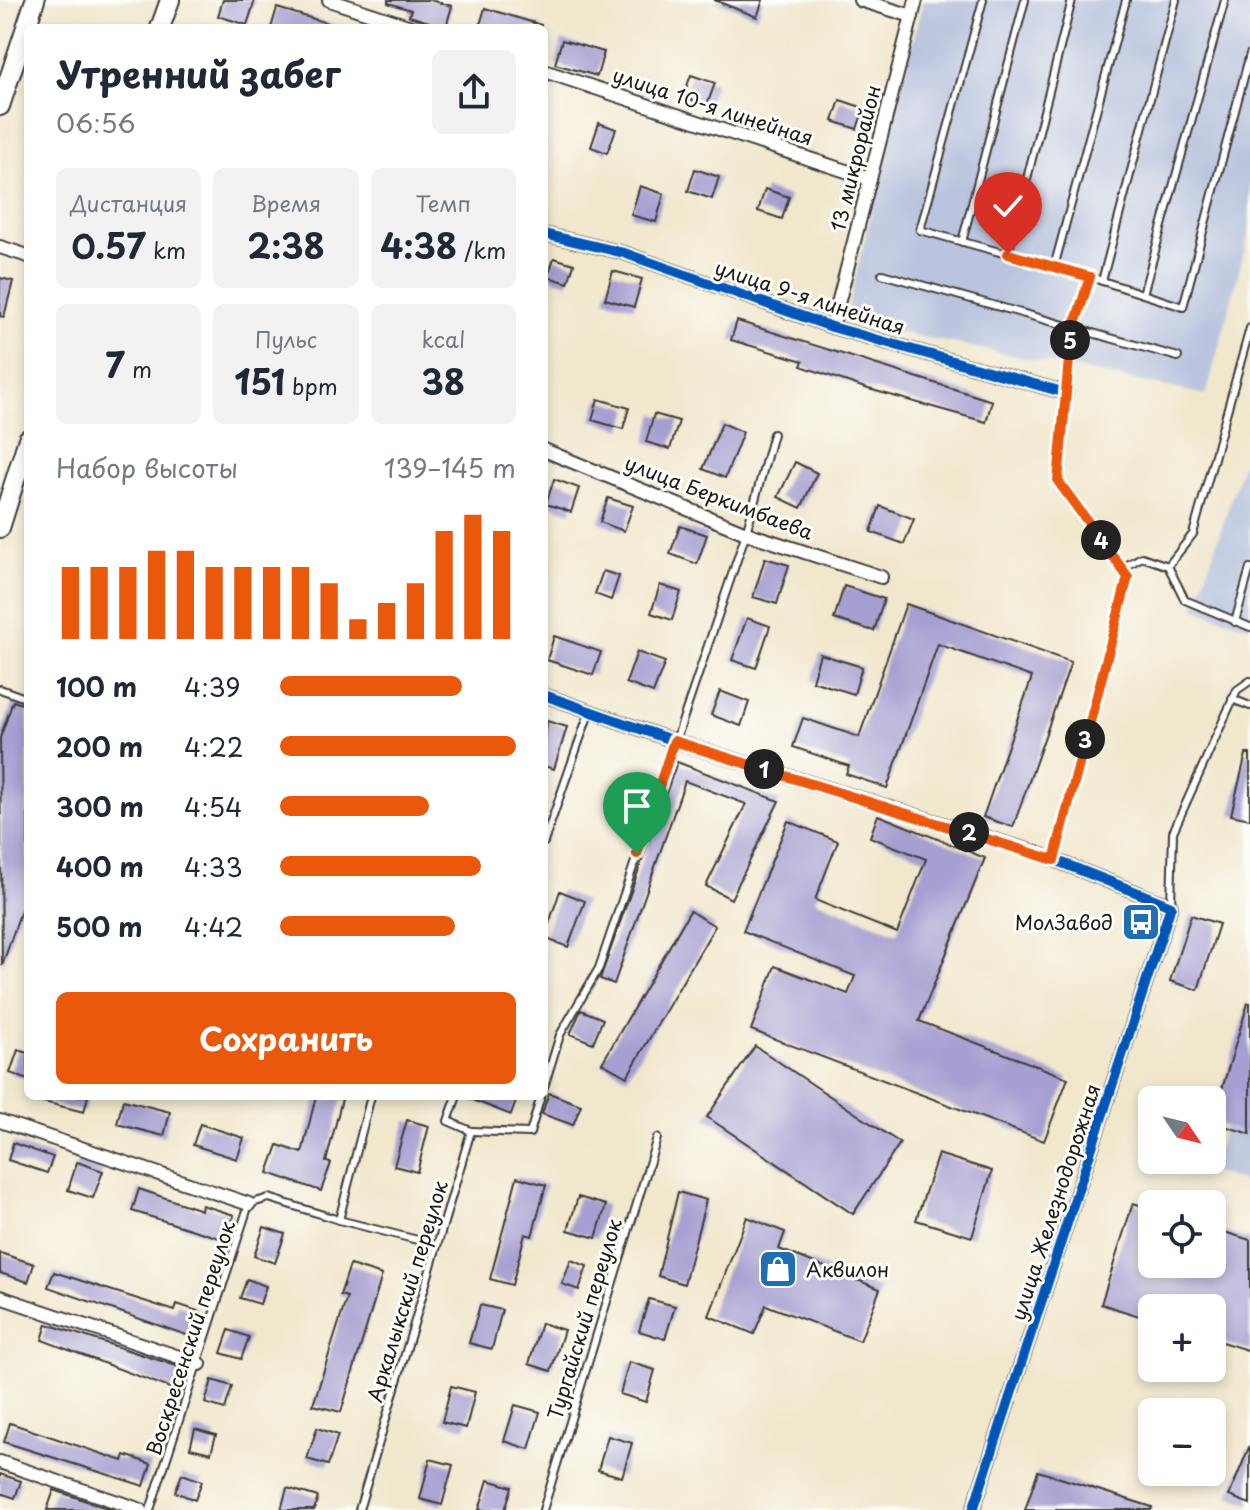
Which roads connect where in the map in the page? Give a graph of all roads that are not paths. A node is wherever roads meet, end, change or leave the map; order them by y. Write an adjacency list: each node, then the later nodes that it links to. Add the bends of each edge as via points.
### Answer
1 (35, 0): 13 (street)
2 (170, 0): 14 (street)
3 (329, 0): 15 (street)
4 (860, 0): 12 (street)
5 (916, 0): 12 (street, 13 микрорайон)
6 (983, 0): 22 (lane, via 920,230)
7 (1025, 0): 22 (lane)
8 (1072, 0): 24 (lane)
9 (1126, 0): 26 (lane)
10 (1176, 0): 29 (lane)
11 (1225, 0): 30 (lane)
12 (912, 16): 20 (street, 13 микрорайон)
13 (27, 24)
14 (161, 24)
15 (402, 24)
16 (24, 33): 19 (street)
17 (1250, 54): 30 (lane, via 1183,307)
18 (548, 72): 20 (street, улица 10-я линейная)
19 (1, 103)
20 (870, 179): 32 (street, 13 микрорайон)
21 (548, 235): 32 (street, улица 9-я линейная, via 624,253)
22 (962, 242): 24 (lane)
23 (0, 247): 25 (street)
24 (1008, 254): 26 (lane)
25 (24, 255)
26 (1054, 267): 28 (lane)
27 (882, 274): 31 (lane)
28 (1090, 277): 29 (lane); 31 (lane)
29 (1102, 281): 30 (lane)
30 (1143, 294)
31 (1074, 326): 34 (lane); 35 (lane)
32 (832, 327): 35 (street, улица 9-я линейная)
33 (1250, 328): 41 (lane, via 1193,534)
34 (1178, 357)
35 (1066, 393): 42 (lane, via 1058,481)
36 (773, 434): 40 (lane)
37 (24, 452): 39 (street)
38 (548, 452): 40 (street, улица Беркимбаева)
39 (0, 528)
40 (746, 533): 44 (street, улица Беркимбаева); 54 (lane)
41 (1168, 566): 42 (lane, via 1142,557); 45 (lane, via 1185,600)
42 (1122, 568): 56 (lane, via 1128,577)
43 (1250, 568): 45 (lane)
44 (881, 577)
45 (1235, 622): 46 (lane)
46 (1250, 627)
47 (1250, 681): 51 (lane)
48 (0, 689): 50 (lane)
49 (548, 697): 53 (street)
50 (24, 698)
51 (1232, 699): 52 (lane); 57 (lane, via 1173,832)
52 (1250, 706)
53 (589, 713): 54 (street); 55 (lane)
54 (674, 741): 56 (street); 58 (lane, via 599,968 560,1035)
55 (548, 831)
56 (1054, 860): 57 (street)
57 (1171, 906): 75 (street, улица Железнодорожная)
58 (548, 1074)
59 (370, 1100): 66 (lane)
60 (456, 1100): 63 (lane, via 448,1121)
61 (540, 1100): 63 (lane, via 530,1133)
62 (0, 1121): 65 (street)
63 (471, 1131): 67 (lane, Аркалыкский переулок)
64 (657, 1138): 74 (lane, Тургайский переулок)
65 (249, 1204): 66 (lane, Воскресенский переулок, via 269,1198); 69 (lane, Воскресенский переулок)
66 (339, 1220): 67 (lane, Воскресенский переулок)
67 (437, 1245): 73 (lane, Аркалыкский переулок)
68 (0, 1297): 69 (street)
69 (200, 1364): 72 (lane, Воскресенский переулок)
70 (0, 1462): 71 (street)
71 (141, 1510)
72 (150, 1510)
73 (359, 1510)
74 (543, 1510)
75 (973, 1510)

